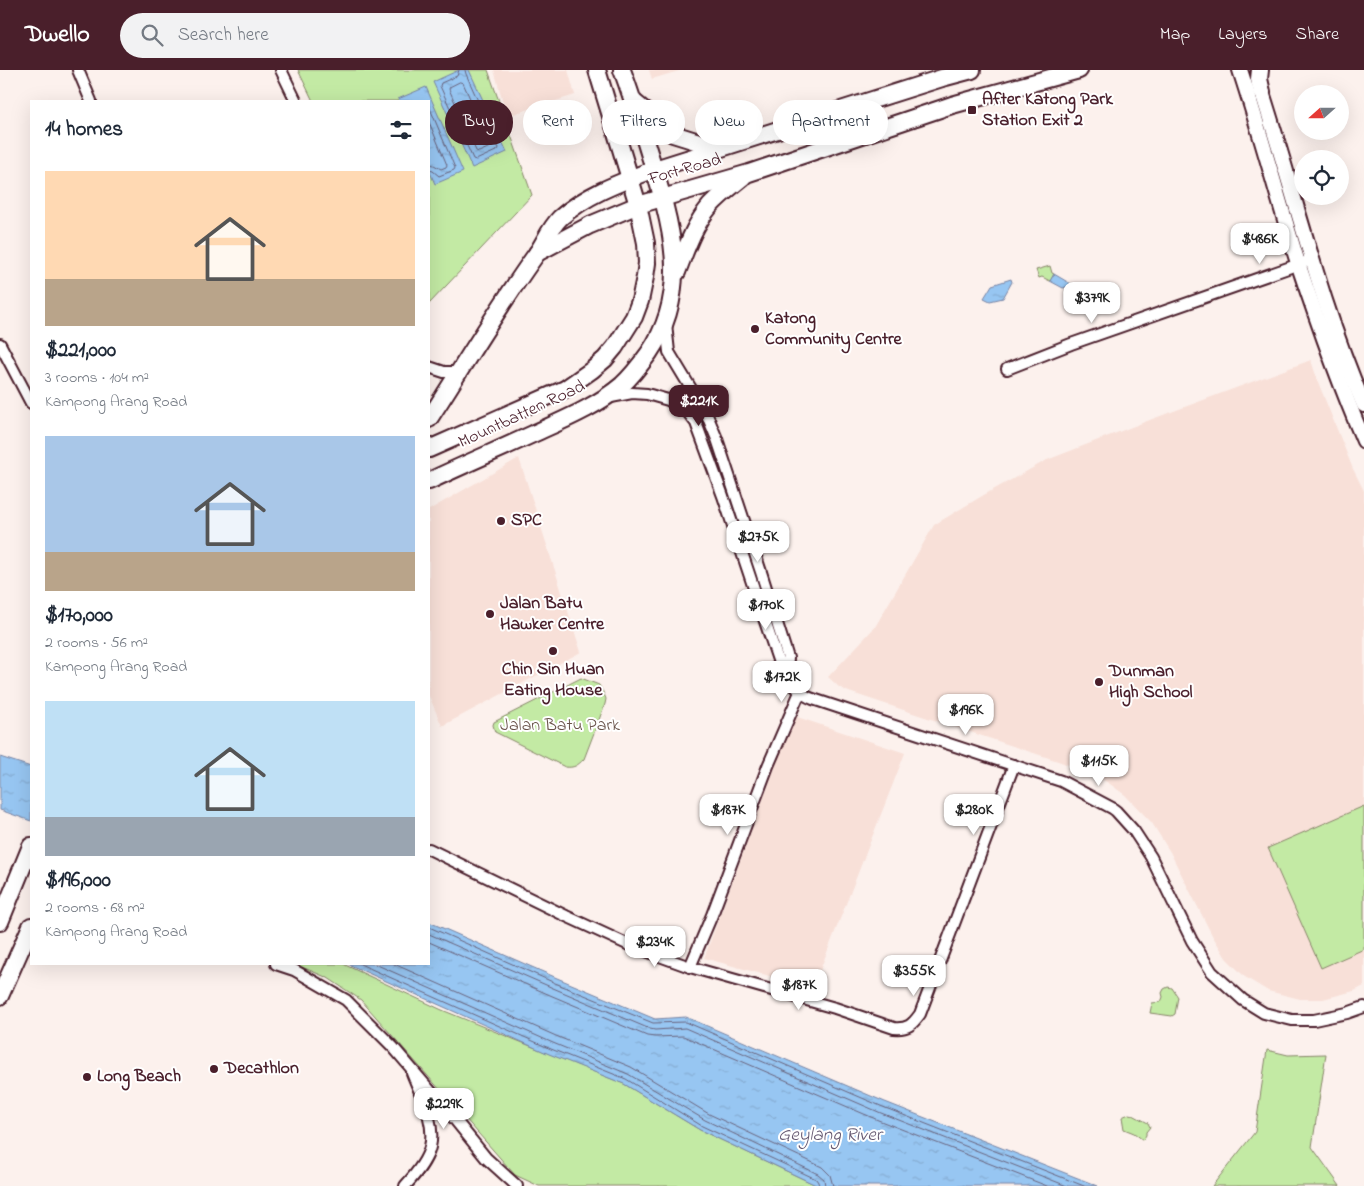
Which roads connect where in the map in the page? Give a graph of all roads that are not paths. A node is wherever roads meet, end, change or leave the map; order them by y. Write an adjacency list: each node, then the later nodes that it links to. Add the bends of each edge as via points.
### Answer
1 (78, 70): 12 (street)
2 (281, 70): 13 (street)
3 (597, 70): 20 (main road, Mountbatten Road)
4 (622, 70): 14 (main road, Mountbatten Road)
5 (972, 70): 10 (main road, Fort Road)
6 (1079, 70): 19 (main road, Fort Road, via 952,105)
7 (1240, 70): 24 (street)
8 (1255, 70): 11 (street)
9 (1260, 70): 11 (main road)
10 (941, 74): 15 (main road, Fort Road)
11 (1262, 92): 24 (street)
12 (91, 100)
13 (296, 100)
14 (633, 100)
15 (763, 134)
16 (647, 145): 18 (main road, Mountbatten Road)
17 (732, 145): 18 (main road, Fort Road)
18 (654, 169): 20 (main road, Fort Road); 21 (main road, Mountbatten Road)
19 (749, 173): 21 (main road, Fort Road); 25 (main road, via 719,197 702,217)
20 (630, 179): 22 (main road, Mountbatten Road); 23 (main road, Fort Road, via 600,192 567,213 554,224)
21 (663, 197): 22 (main road, Fort Road); 25 (main road, Mountbatten Road, via 673,245)
22 (638, 205): 23 (main road, Fort Road, via 590,225); 36 (main road, Mountbatten Road, via 646,248 645,277 634,317 616,347 565,389)
23 (537, 254): 30 (main road, Fort Road)
24 (1305, 262): 29 (street); 33 (street); 35 (street, via 1336,372)
25 (675, 280): 26 (main road, Mountbatten Road)
26 (665, 321): 31 (main road, Mountbatten Road, via 641,364 622,385); 38 (street, via 670,352 707,415 717,439 788,658)
27 (0, 344): 32 (street)
28 (430, 367): 30 (street)
29 (1007, 369)
30 (459, 372): 34 (main road, Fort Road)
31 (604, 398): 37 (main road, Mountbatten Road, via 574,415); 38 (street, via 632,393 654,396 686,410 696,423 779,663)
32 (30, 401)
33 (1364, 405)
34 (430, 417)
35 (1364, 441)
36 (430, 449)
37 (430, 481)
38 (788, 674): 39 (street)
39 (800, 692): 40 (street, via 809,698); 46 (street)
40 (1014, 765): 46 (street, via 920,1014 908,1027 894,1028); 48 (street, via 1061,780 1116,811 1151,857 1192,941 1212,972 1243,1000 1264,1013 1292,1020 1347,1014)
41 (30, 848): 43 (main road)
42 (430, 849): 46 (street, via 629,945)
43 (0, 922)
44 (30, 928): 47 (main road)
45 (279, 965): 49 (street, via 294,970 346,1000)
46 (690, 967)
47 (0, 996)
48 (1364, 1006)
49 (409, 1066): 50 (street, via 428,1113 431,1131 427,1154); 51 (street, via 486,1158)
50 (405, 1186)
51 (517, 1186)

